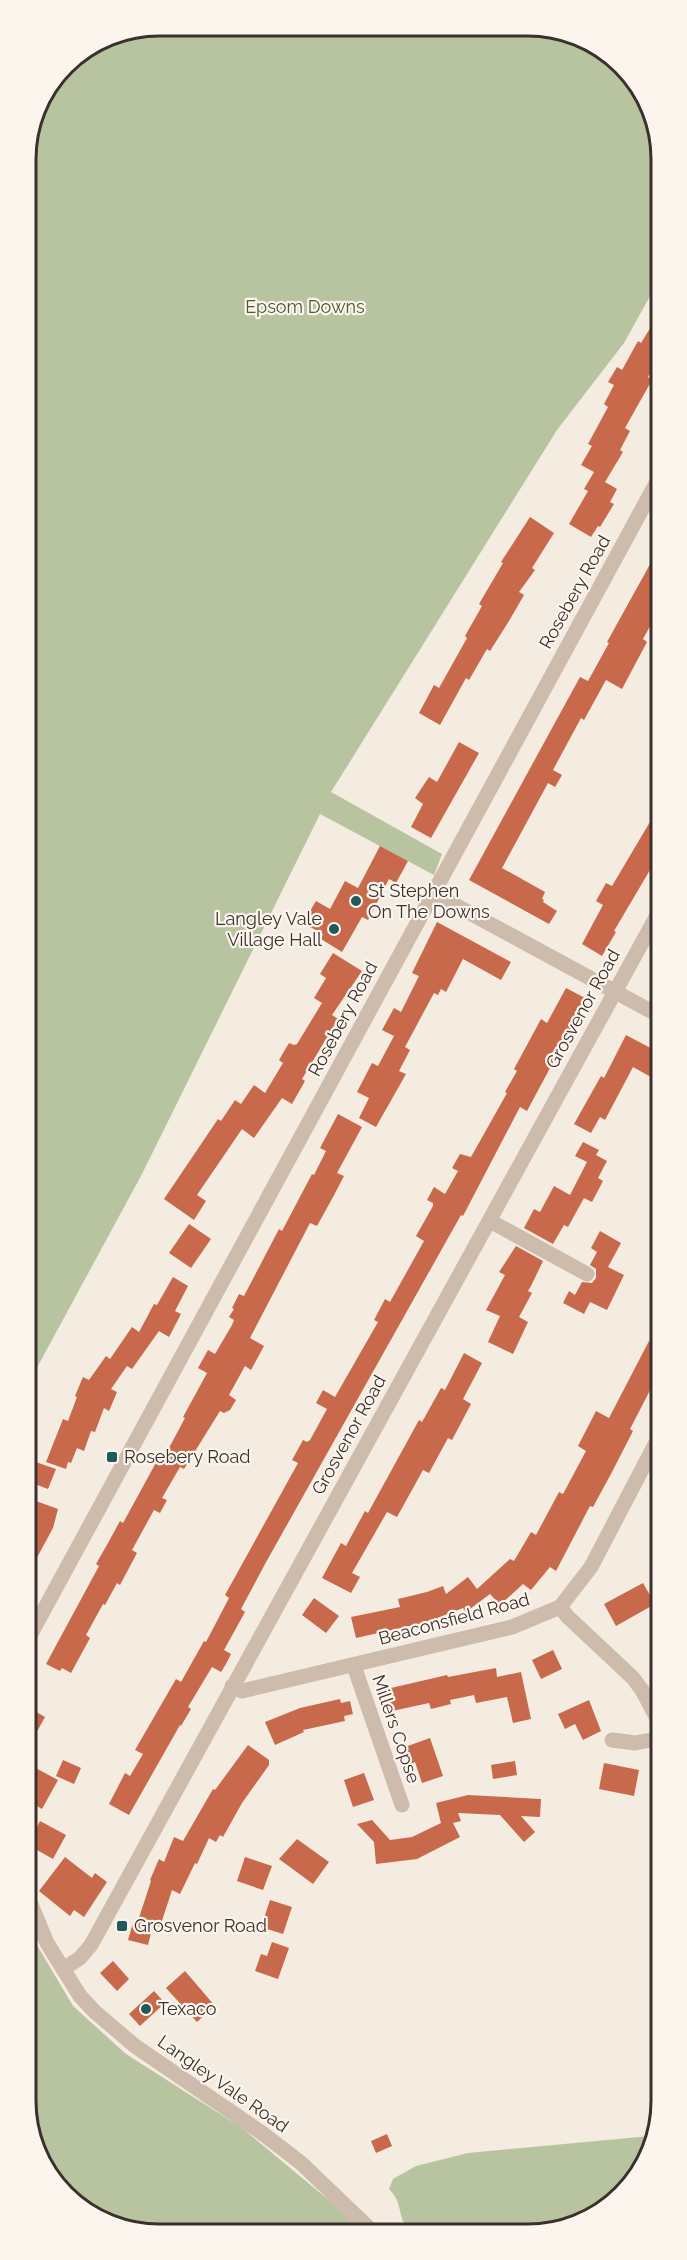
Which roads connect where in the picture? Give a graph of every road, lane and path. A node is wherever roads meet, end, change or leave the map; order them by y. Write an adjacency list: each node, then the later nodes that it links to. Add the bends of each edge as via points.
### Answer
1 (651, 493): 2 (street, Rosebery Road)
2 (433, 893): 4 (street); 10 (street, Rosebery Road)
3 (651, 926): 4 (street, Grosvenor Road)
4 (615, 992): 5 (street); 6 (street, Grosvenor Road)
5 (651, 1011)
6 (489, 1221): 7 (street); 12 (street, Grosvenor Road)
7 (587, 1274)
8 (651, 1452): 9 (street, Beaconsfield Road, via 591,1567)
9 (560, 1607): 11 (street, Beaconsfield Road, via 512,1627); 13 (street, via 633,1678)
10 (36, 1624)
11 (354, 1666): 12 (street, Beaconsfield Road, via 242,1691); 16 (street, Millers Copse)
12 (232, 1686): 18 (street, Grosvenor Road, via 91,1945)
13 (651, 1707)
14 (612, 1740): 15 (street, via 635,1743)
15 (651, 1740)
16 (402, 1805)
17 (36, 1916): 18 (street, Langley Vale Road)
18 (63, 1970): 19 (street, Langley Vale Road, via 87,2004 116,2031 301,2163)
19 (365, 2224)

